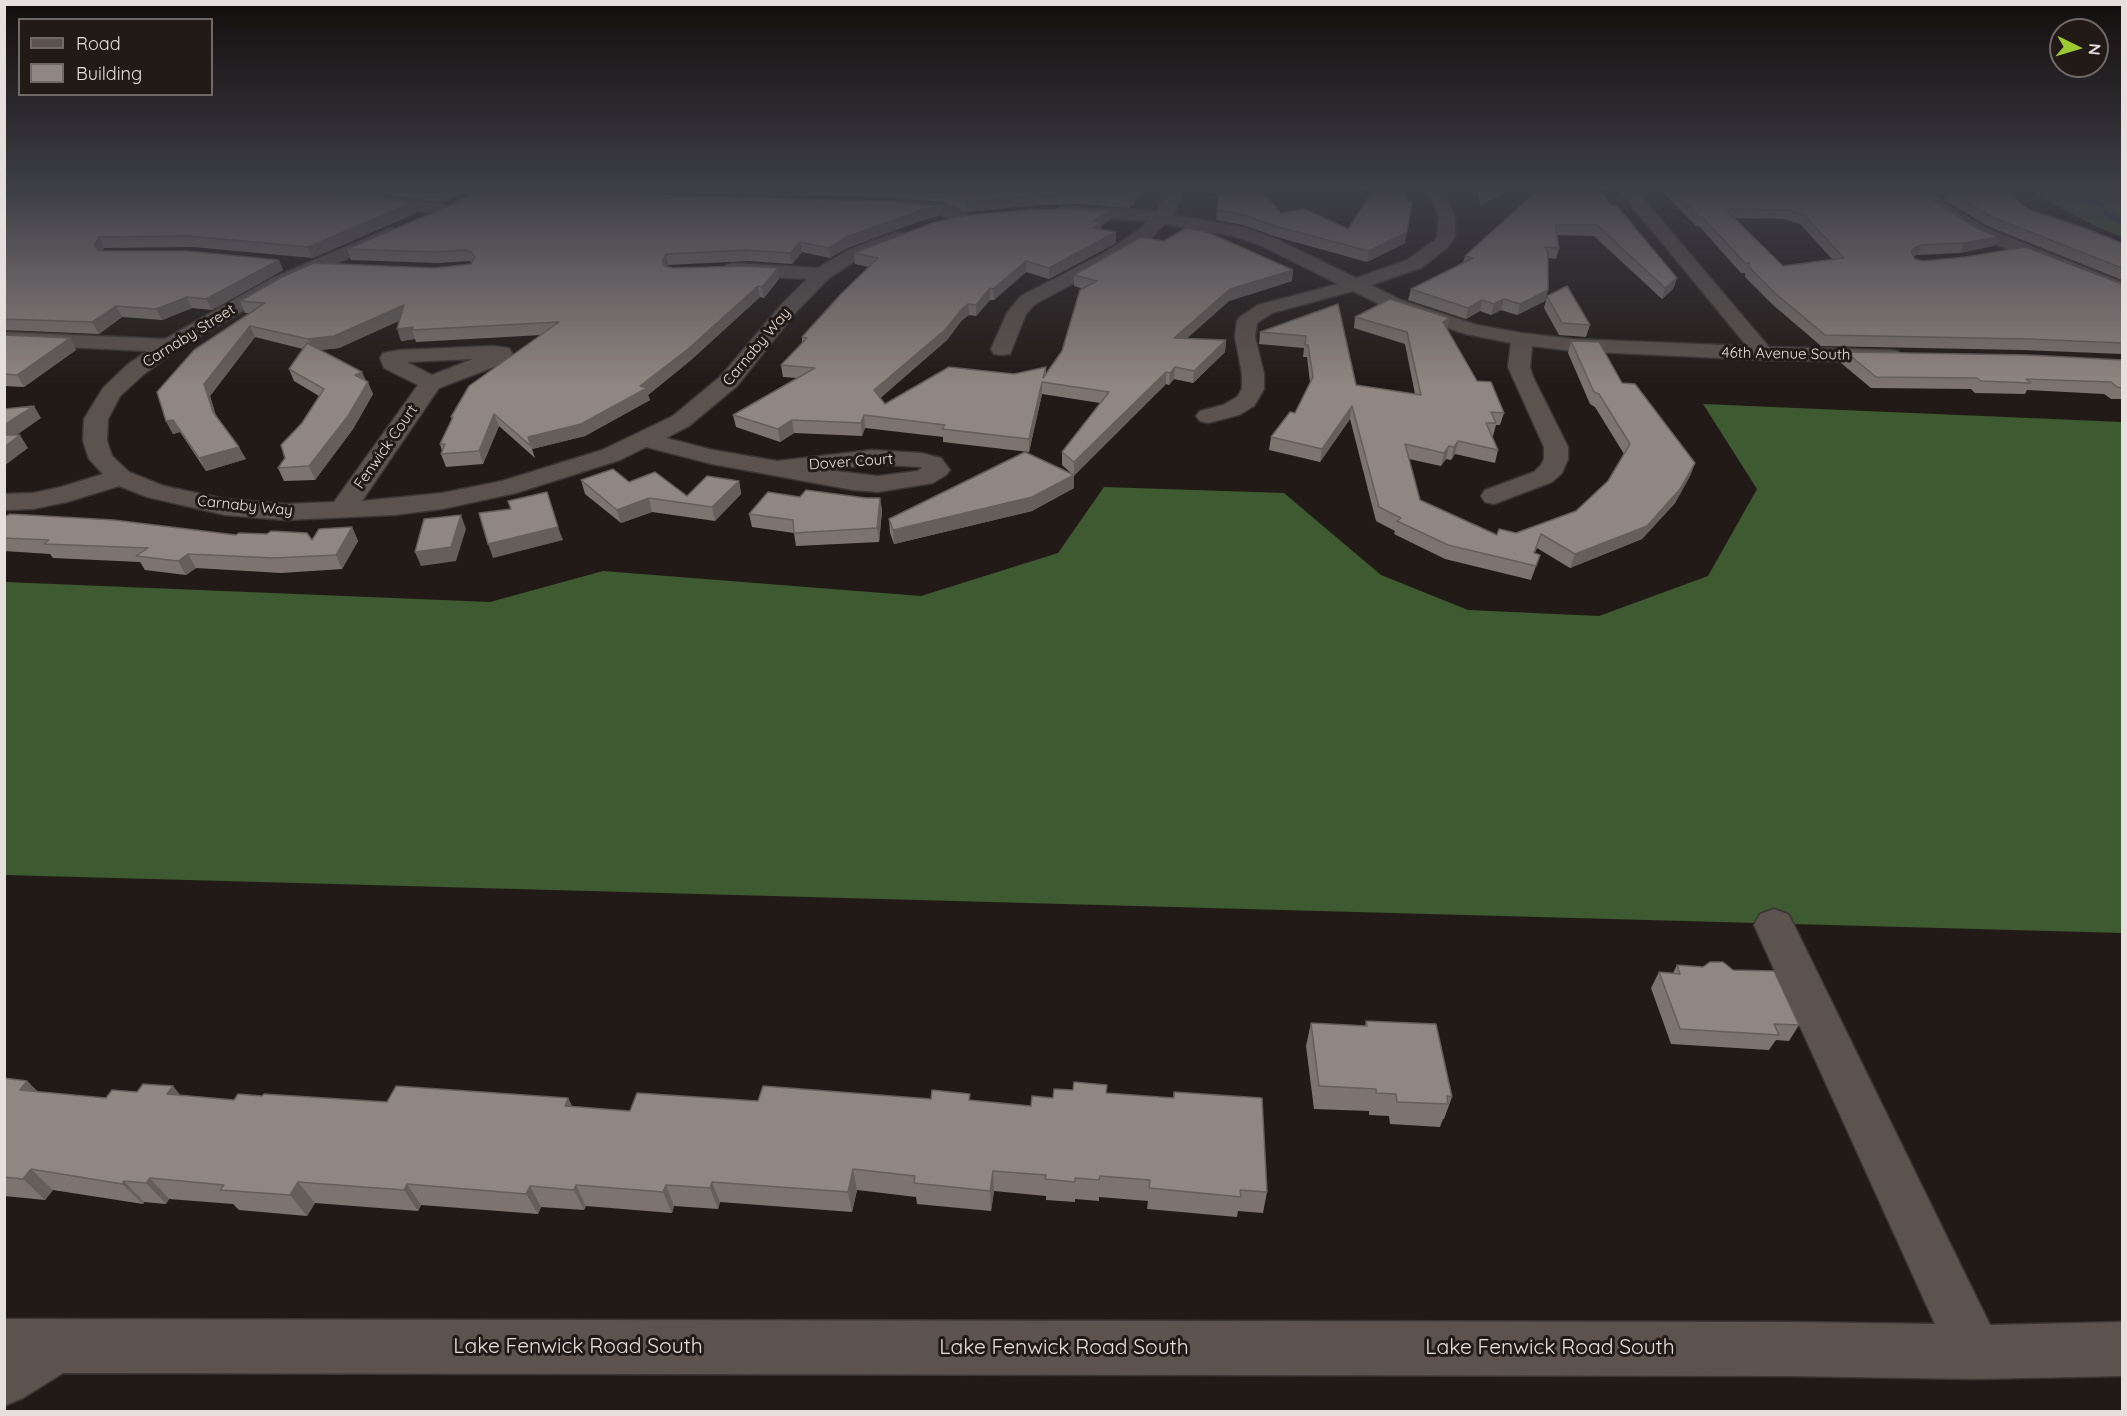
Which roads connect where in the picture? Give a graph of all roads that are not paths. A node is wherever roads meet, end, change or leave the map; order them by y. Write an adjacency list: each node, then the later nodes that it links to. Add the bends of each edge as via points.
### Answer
1 (342, 254): 9 (street, Carnaby Street)
2 (854, 254): 12 (street, Carnaby Way)
3 (1114, 254): 18 (street, via 1029,300 1017,313)
4 (1292, 254): 13 (street)
5 (1427, 254): 13 (street, via 1414,264)
6 (1680, 254): 19 (street)
7 (2032, 254): 14 (street)
8 (281, 262): 9 (street)
9 (314, 266): 10 (street); 17 (street, Carnaby Street)
10 (359, 267)
11 (714, 269): 12 (street)
12 (822, 274): 23 (street, Carnaby Way, via 729,381 681,421)
13 (1354, 285): 16 (street, via 1443,321); 22 (street, via 1265,309 1247,321 1245,337 1254,389 1246,401 1231,410)
14 (2122, 289)
15 (4, 338): 17 (street)
16 (1522, 339): 19 (street, 46th Avenue South); 26 (street, via 1519,367 1556,447 1556,459 1543,477)
17 (169, 346): 25 (street, Carnaby Street, via 111,393 96,419 95,441 101,459)
18 (1002, 349)
19 (1764, 354): 20 (street, 46th Avenue South)
20 (1906, 356)
21 (431, 383): 28 (street, Fenwick Court)
22 (1208, 416)
23 (647, 440): 24 (street, Dover Court, via 712,457); 28 (street, Carnaby Way, via 568,471 507,488 433,502)
24 (779, 468): 24 (street, Dover Court, via 872,457 921,460 932,463 937,470 924,478 878,484)
25 (120, 477): 27 (street, via 67,494); 28 (street, Carnaby Way, via 156,492 225,507 286,512)
26 (1494, 496)
27 (4, 502)
28 (342, 510)
29 (1774, 925): 33 (street)
30 (4, 1346): 31 (street, Lake Fenwick Road South)
31 (56, 1346): 33 (street, Lake Fenwick Road South, via 1788,1348); 34 (street)
32 (2122, 1349): 33 (street, Lake Fenwick Road South)
33 (1975, 1352)
34 (4, 1379)

